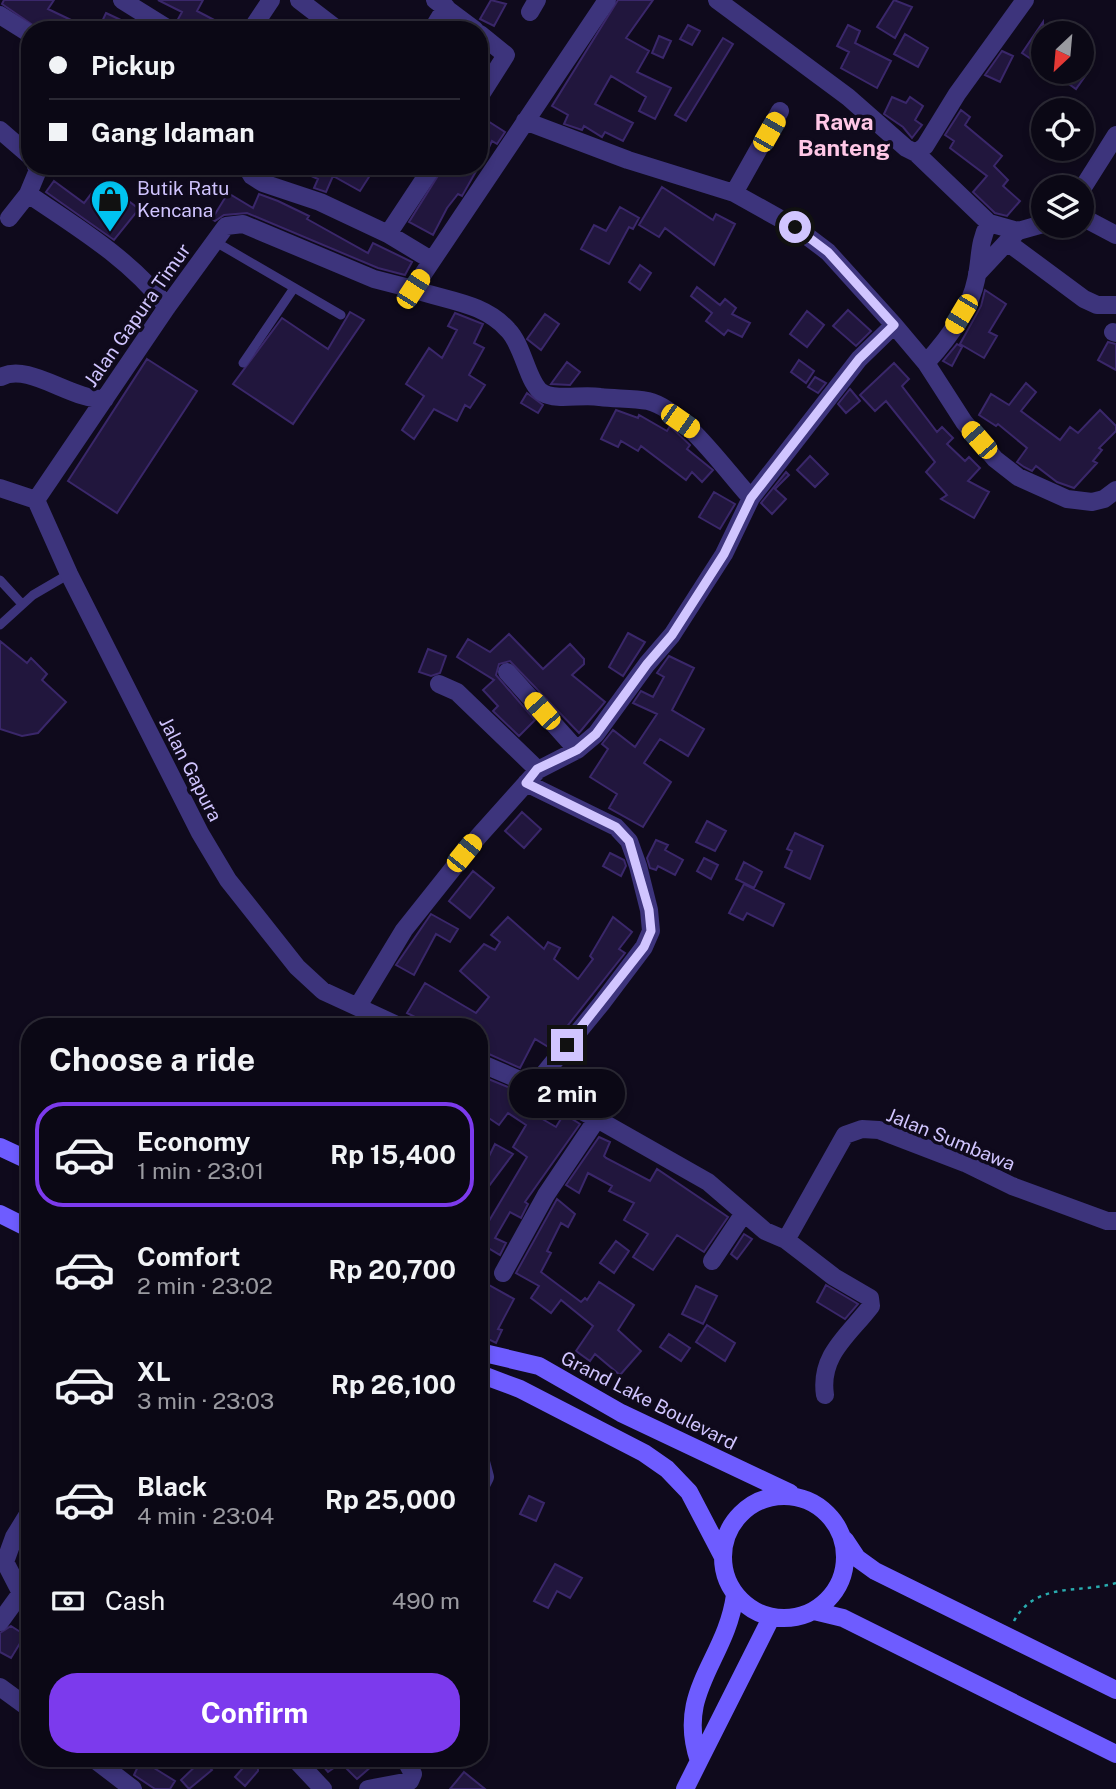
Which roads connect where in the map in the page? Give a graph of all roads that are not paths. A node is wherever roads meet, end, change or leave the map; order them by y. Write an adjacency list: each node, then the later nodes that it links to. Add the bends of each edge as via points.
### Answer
1 (122, 0): 9 (street)
2 (271, 0): 10 (street)
3 (299, 0): 11 (street)
4 (607, 0): 18 (street)
5 (717, 0): 22 (street)
6 (1025, 0): 22 (street)
7 (440, 3): 12 (street); 13 (street)
8 (0, 15): 14 (street)
9 (156, 21)
10 (257, 21)
11 (325, 21)
12 (435, 21)
13 (463, 21)
14 (21, 28)
15 (488, 40): 16 (street, via 506,55)
16 (488, 83)
17 (780, 111): 27 (street)
18 (525, 121): 27 (street); 37 (street)
19 (0, 130): 21 (street)
20 (1116, 135): 26 (street)
21 (21, 148)
22 (916, 153): 30 (street)
23 (36, 175): 28 (street)
24 (251, 175): 33 (street)
25 (426, 175): 33 (street)
26 (1091, 175)
27 (734, 193): 44 (street, via 795,227 828,252)
28 (28, 194): 29 (street); 42 (street, via 140,276)
29 (9, 218)
30 (989, 223): 35 (street); 38 (street, via 980,239)
31 (1094, 223): 34 (street)
32 (1031, 229): 35 (street)
33 (388, 234): 37 (street)
34 (1116, 235)
35 (1012, 236): 38 (street); 41 (street, via 1084,299 1097,305)
36 (214, 241): 39 (lane); 40 (street, Jalan Gapura Timur, via 226,226 243,224 348,269); 42 (street, Jalan Gapura Timur)
37 (431, 260): 40 (street)
38 (977, 274): 46 (street, via 944,344)
39 (294, 288): 43 (lane); 45 (lane)
40 (413, 289): 51 (street, Jalan Gapura Timur, via 480,308 502,323 522,350 533,385 540,392 556,398 579,394 648,401 663,408 693,430)
41 (1116, 305)
42 (167, 307): 48 (street, Jalan Gapura Timur)
43 (341, 315)
44 (894, 325): 46 (street); 51 (street, via 859,359)
45 (243, 363)
46 (926, 363): 50 (street, via 964,422 995,459 1018,477 1067,499 1092,502)
47 (1, 377): 48 (street, via 18,371 88,399)
48 (104, 399): 52 (street, Jalan Gapura Timur)
49 (0, 488): 52 (street)
50 (1116, 491)
51 (751, 498): 59 (street, via 724,554 672,635 596,734)
52 (36, 500): 53 (street, Jalan Gapura)
53 (69, 575): 55 (lane); 61 (street, Jalan Gapura, via 200,834 228,880 297,967 323,990)
54 (0, 580): 55 (lane)
55 (22, 604): 56 (lane)
56 (0, 625)
57 (507, 672): 59 (street)
58 (439, 684): 60 (street, via 457,692)
59 (577, 750): 60 (street)
60 (532, 776): 61 (street, via 428,898); 64 (street, via 623,834 638,866 651,931 644,947)
61 (358, 1006): 62 (street, Jalan Gapura)
62 (383, 1018)
63 (488, 1066): 64 (street)
64 (534, 1086): 65 (street)
65 (597, 1119): 68 (street, via 708,1182); 74 (street)
66 (0, 1147): 67 (street)
67 (21, 1157)
68 (744, 1213): 72 (street, via 765,1231); 73 (street)
69 (0, 1214): 71 (street)
70 (1116, 1221): 72 (street, Jalan Sumbawa, via 1012,1186 879,1130 862,1129 845,1135)
71 (21, 1224)
72 (786, 1240): 77 (street, via 870,1298 870,1306 827,1360 822,1377)
73 (712, 1261)
74 (503, 1273)
75 (488, 1354): 78 (street, Grand Lake Boulevard, via 539,1366 621,1413)
76 (488, 1377): 81 (street, via 520,1389 667,1469 689,1492)
77 (825, 1395)
78 (796, 1496): 80 (street, via 816,1504 832,1518); 81 (street, via 754,1502 737,1516 726,1534)
79 (21, 1525): 83 (street, via 5,1563)
80 (843, 1537): 85 (street, via 846,1559 842,1580 831,1598); 89 (street, via 857,1558 875,1572)
81 (722, 1555): 84 (street, via 725,1576)
82 (21, 1592): 87 (street)
83 (21, 1592)
84 (735, 1595): 86 (street, via 751,1610); 92 (street, via 733,1614 696,1695 690,1721)
85 (814, 1611): 86 (street, via 793,1618); 91 (street, via 843,1618)
86 (771, 1618): 92 (street)
87 (0, 1622)
88 (0, 1687): 90 (street)
89 (1116, 1690)
90 (21, 1702)
91 (1116, 1754)
92 (699, 1761): 99 (street)
93 (104, 1767): 96 (street)
94 (302, 1767): 97 (street)
95 (409, 1767): 98 (street, via 410,1781)
96 (133, 1789)
97 (323, 1789)
98 (368, 1789)
99 (685, 1789)

